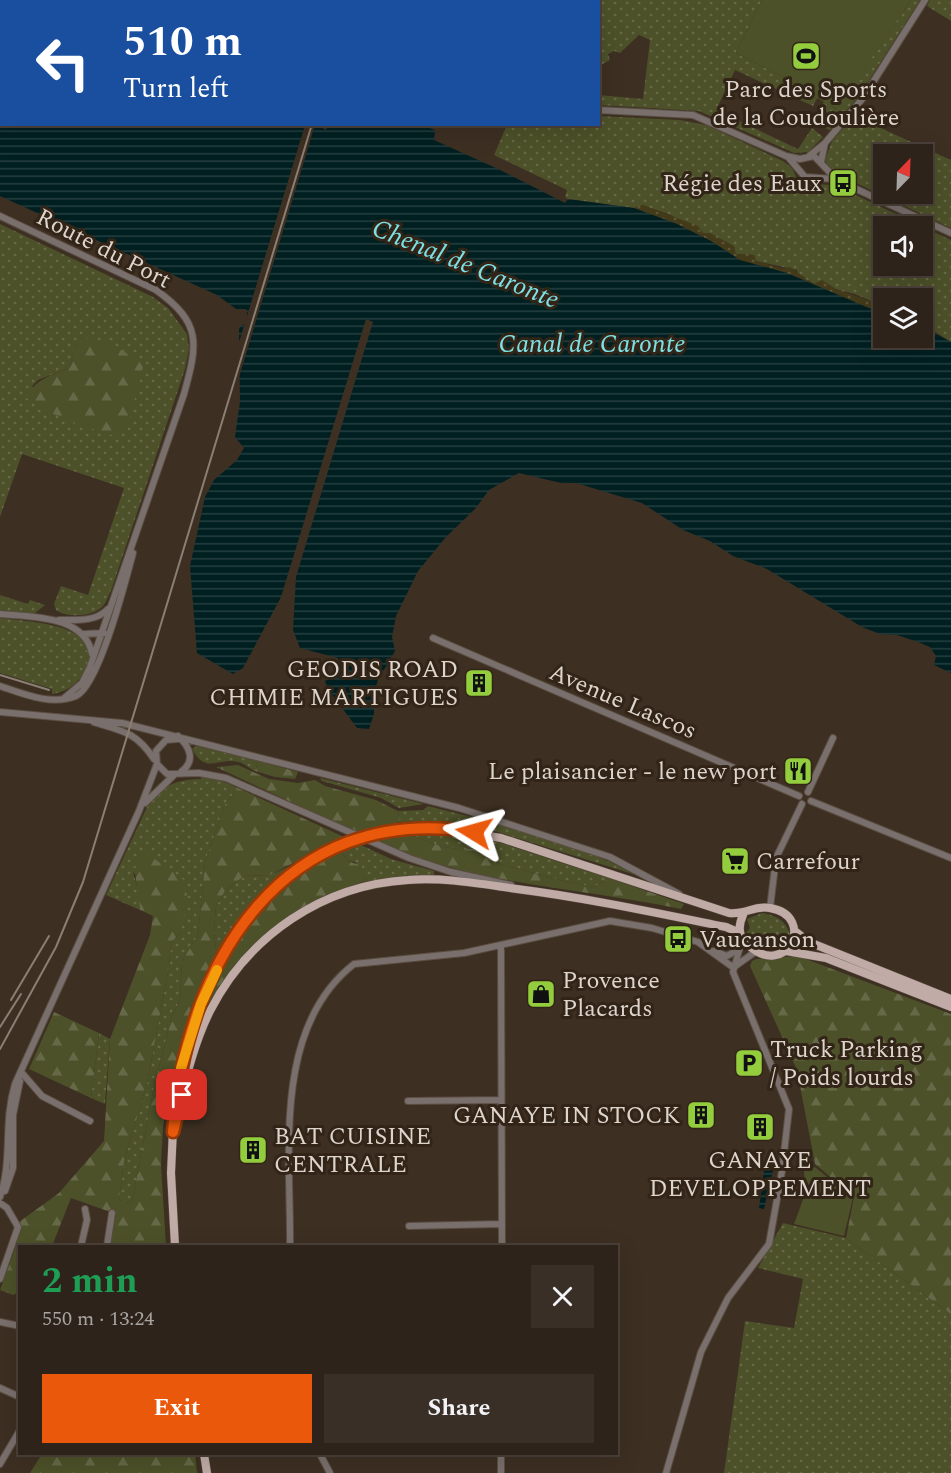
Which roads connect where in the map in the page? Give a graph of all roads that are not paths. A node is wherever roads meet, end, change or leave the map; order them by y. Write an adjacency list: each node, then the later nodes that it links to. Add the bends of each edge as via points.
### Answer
1 (925, 0): 3 (street, via 863,98)
2 (600, 110): 4 (street, via 693,115)
3 (825, 143): 5 (street); 6 (street)
4 (786, 156): 5 (street); 7 (street)
5 (806, 158): 6 (street, via 817,158); 7 (street)
6 (822, 164): 8 (street); 9 (street)
7 (801, 171): 8 (street, via 805,177)
8 (816, 178): 9 (street)
9 (837, 180): 11 (street)
10 (0, 216): 12 (street, Route du Port, via 156,290 189,321 196,348)
11 (951, 233)
12 (140, 523): 13 (street, Route du Port); 18 (street, Route du Port)
13 (109, 609): 15 (street); 17 (street, Route du Port)
14 (0, 614): 16 (street)
15 (88, 619): 16 (street); 17 (street)
16 (53, 621): 19 (street)
17 (102, 630): 18 (street); 19 (street); 21 (street, Route du Port)
18 (109, 633): 23 (street, Route du Port, via 88,684 77,696)
19 (84, 634): 21 (street)
20 (433, 638): 31 (street, Avenue Lascos)
21 (93, 657): 23 (street, Route du Port, via 82,683)
22 (0, 686): 23 (street, via 42,699)
23 (63, 699)
24 (0, 712): 25 (street)
25 (78, 718): 26 (street, via 122,723); 28 (street, via 135,736)
26 (180, 738): 28 (street, via 161,743); 29 (street, via 190,758 184,770); 37 (street, via 512,824 610,857)
27 (833, 738): 30 (street)
28 (156, 762): 29 (street, via 161,770); 34 (street)
29 (176, 774): 34 (street, via 151,795); 36 (street, via 199,772 226,778 409,858 451,872)
30 (808, 792): 31 (street); 32 (street)
31 (799, 796): 33 (street)
32 (811, 801): 33 (street); 35 (street)
33 (802, 804): 38 (street, via 776,858)
34 (140, 811): 50 (street)
35 (951, 858)
36 (544, 892): 41 (main road, via 726,927); 54 (main road, via 409,879 345,891 294,916 248,956 211,1010 192,1059)
37 (697, 904): 39 (main road); 54 (main road, bridge, via 483,834 434,827 381,832 345,843 314,858 276,886 254,909 231,945 189,1038 179,1075)
38 (770, 908): 39 (main road); 40 (main road, via 788,918)
39 (742, 915): 41 (main road)
40 (795, 932): 45 (main road); 48 (main road, via 809,942)
41 (741, 936): 44 (street); 46 (main road)
42 (698, 942): 43 (street, via 610,921); 44 (street, via 727,956); 47 (street)
43 (501, 947): 51 (street); 63 (street, via 354,964 342,974 311,1020 298,1060 290,1120)
44 (739, 949): 47 (street)
45 (786, 951): 46 (main road, via 771,956); 49 (main road, via 826,958)
46 (755, 952): 47 (street)
47 (734, 970): 78 (street, via 789,1109 782,1171 769,1244 728,1298 701,1352)
48 (951, 999)
49 (951, 1007)
50 (22, 1073): 53 (street, via 42,1096); 55 (street, via 14,1112 14,1168)
51 (501, 1100): 52 (street); 58 (street)
52 (408, 1101)
53 (90, 1121)
54 (173, 1132): 62 (main road, via 171,1173)
55 (0, 1200): 65 (street, via 18,1227)
56 (85, 1209): 60 (street, via 87,1220)
57 (112, 1213): 61 (street)
58 (501, 1224): 59 (street); 64 (street)
59 (409, 1226)
60 (81, 1245)
61 (107, 1245)
62 (176, 1245)
63 (290, 1245)
64 (501, 1245)
65 (0, 1279)
66 (0, 1322): 67 (street)
67 (18, 1326)
68 (0, 1388): 69 (street)
69 (18, 1395)
70 (18, 1433): 74 (street)
71 (204, 1455): 75 (main road)
72 (321, 1455): 76 (street)
73 (501, 1455): 77 (street)
74 (0, 1464)
75 (207, 1473)
76 (330, 1473)
77 (501, 1473)
78 (666, 1473)

